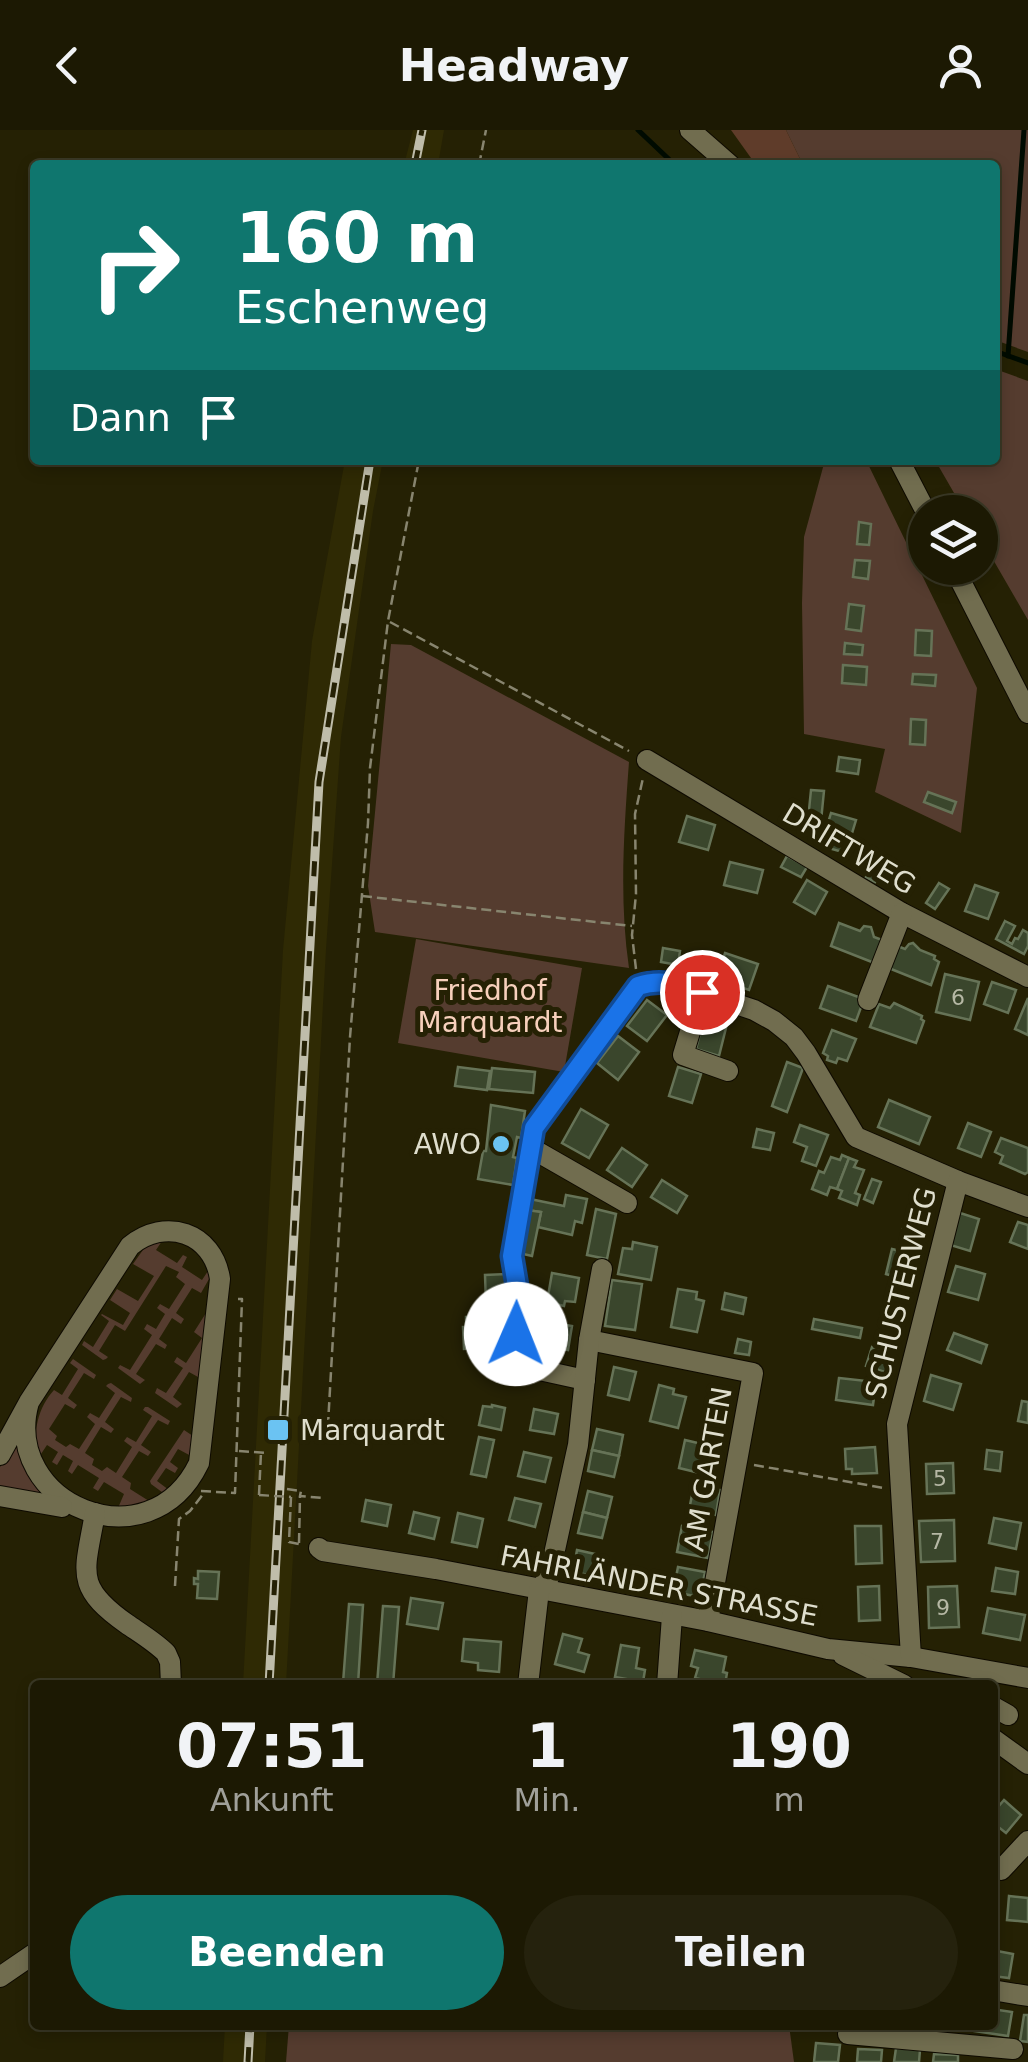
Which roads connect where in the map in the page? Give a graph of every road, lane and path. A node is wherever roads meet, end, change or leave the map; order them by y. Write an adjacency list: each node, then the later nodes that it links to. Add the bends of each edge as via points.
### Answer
1 (486, 130): 5 (path)
2 (690, 130): 4 (street)
3 (721, 130): 4 (street)
4 (723, 158)
5 (480, 160)
6 (418, 465): 10 (path)
7 (902, 465): 8 (street)
8 (917, 495)
9 (963, 585): 11 (street)
10 (388, 621): 12 (path); 13 (path)
11 (1028, 714)
12 (646, 760): 14 (street, DRIFTWEG); 15 (path, via 635,814)
13 (362, 896): 15 (path); 32 (path)
14 (902, 913): 16 (street, DRIFTWEG); 19 (street)
15 (633, 926): 17 (path)
16 (1028, 977)
17 (638, 986): 18 (street, via 667,981); 21 (street, via 534,1128)
18 (702, 992): 20 (street, via 684,1056); 22 (street, via 754,1010 794,1037 856,1137)
19 (868, 1000)
20 (728, 1071)
21 (531, 1148): 23 (street); 30 (street, via 512,1256 520,1304 512,1364)
22 (958, 1181): 24 (street); 39 (street, SCHUSTERWEG, via 896,1424)
23 (628, 1203)
24 (1028, 1207)
25 (602, 1269): 27 (street)
26 (238, 1299): 29 (path)
27 (589, 1340): 30 (street); 37 (street, AM GARTEN, via 753,1373)
28 (230, 1363): 29 (path)
29 (240, 1366): 33 (path)
30 (585, 1380): 49 (street, via 566,1501 549,1577)
31 (29, 1402): 36 (street); 45 (street, via 22,1438 32,1473 57,1500); 45 (street, via 138,1239 172,1231 210,1253 220,1279 199,1463 175,1497 153,1510)
32 (327, 1442)
33 (237, 1451): 34 (path); 41 (path, via 234,1495)
34 (261, 1452): 35 (path); 46 (path, bridge, via 259,1495 291,1497)
35 (268, 1453)
36 (0, 1455)
37 (738, 1462): 39 (path); 51 (street, AM GARTEN)
38 (288, 1489): 43 (path)
39 (900, 1490): 53 (street, SCHUSTERWEG)
40 (197, 1491): 41 (path)
41 (205, 1492): 48 (path, via 179,1519)
42 (0, 1496): 45 (street)
43 (300, 1496): 44 (path); 47 (path)
44 (323, 1498)
45 (94, 1513): 56 (street, via 86,1562 90,1588 104,1608 166,1653)
46 (290, 1532)
47 (309, 1546): 49 (street, FAHRLÄNDER STRASSE)
48 (175, 1586)
49 (539, 1590): 50 (street, FAHRLÄNDER STRASSE); 57 (street)
50 (672, 1616): 51 (street, FAHRLÄNDER STRASSE); 58 (street)
51 (708, 1621): 52 (street, FAHRLÄNDER STRASSE)
52 (828, 1649): 53 (street, FAHRLÄNDER STRASSE); 59 (street)
53 (911, 1658): 55 (street, FAHRLÄNDER STRASSE)
54 (1025, 1674): 55 (street, FAHRLÄNDER STRASSE)
55 (986, 1678)
56 (172, 1680)
57 (529, 1680)
58 (667, 1680)
59 (893, 1680)
60 (998, 1742): 61 (street)
61 (1028, 1764)
62 (1028, 1841): 63 (street)
63 (1001, 1870)
64 (30, 1956): 65 (street)
65 (0, 1977)
66 (998, 1991): 67 (street)
67 (1028, 1996)
68 (848, 2034): 69 (street)
69 (952, 2034): 70 (street)
70 (1013, 2048)

